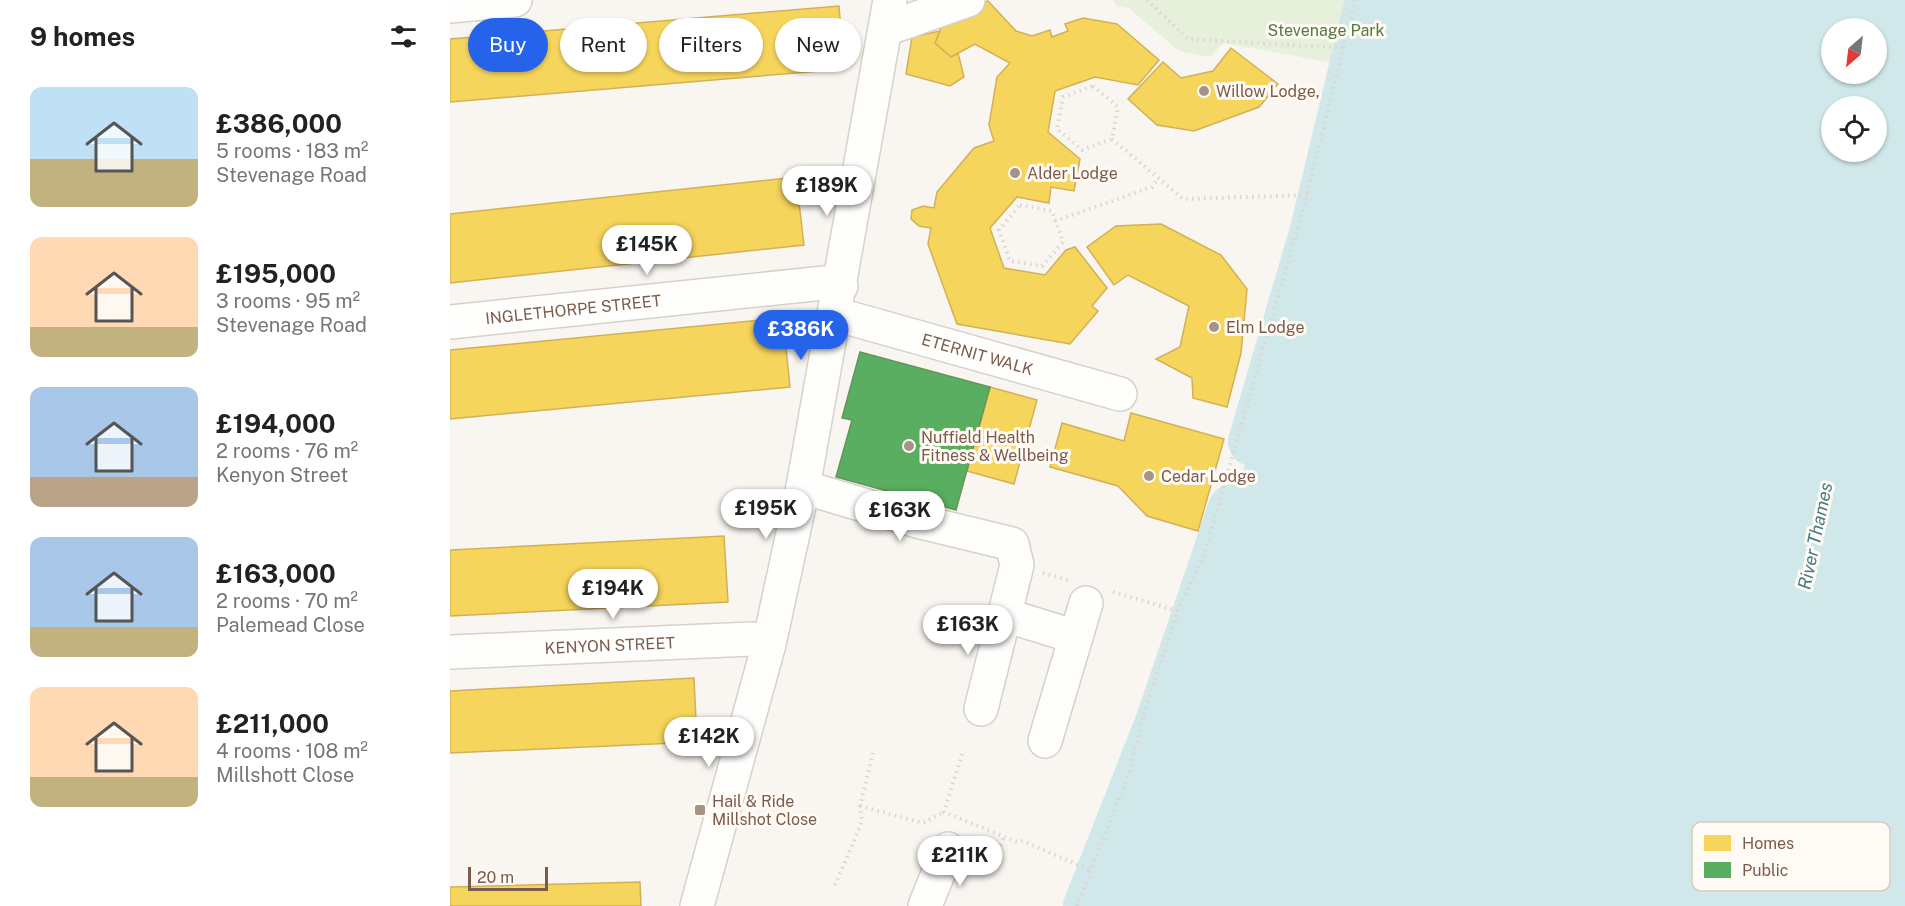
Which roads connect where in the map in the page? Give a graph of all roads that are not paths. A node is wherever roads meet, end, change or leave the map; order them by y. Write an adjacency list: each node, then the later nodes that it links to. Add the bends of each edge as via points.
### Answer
1 (515, 0): 3 (street)
2 (968, 0): 4 (street)
3 (450, 6)
4 (888, 14): 5 (street)
5 (838, 300): 6 (street, INGLETHORPE STREET, via 824,283); 7 (street, ETERNIT WALK); 8 (street)
6 (450, 322)
7 (1120, 393)
8 (803, 487): 10 (street, via 1012,544 1017,565); 12 (street)
9 (1086, 603): 11 (street)
10 (1005, 615): 11 (street); 14 (street)
11 (1063, 633): 15 (street)
12 (769, 645): 13 (street, KENYON STREET, via 752,639); 17 (street)
13 (450, 652)
14 (981, 709)
15 (1045, 741)
16 (948, 849): 18 (street)
17 (697, 906)
18 (925, 906)

